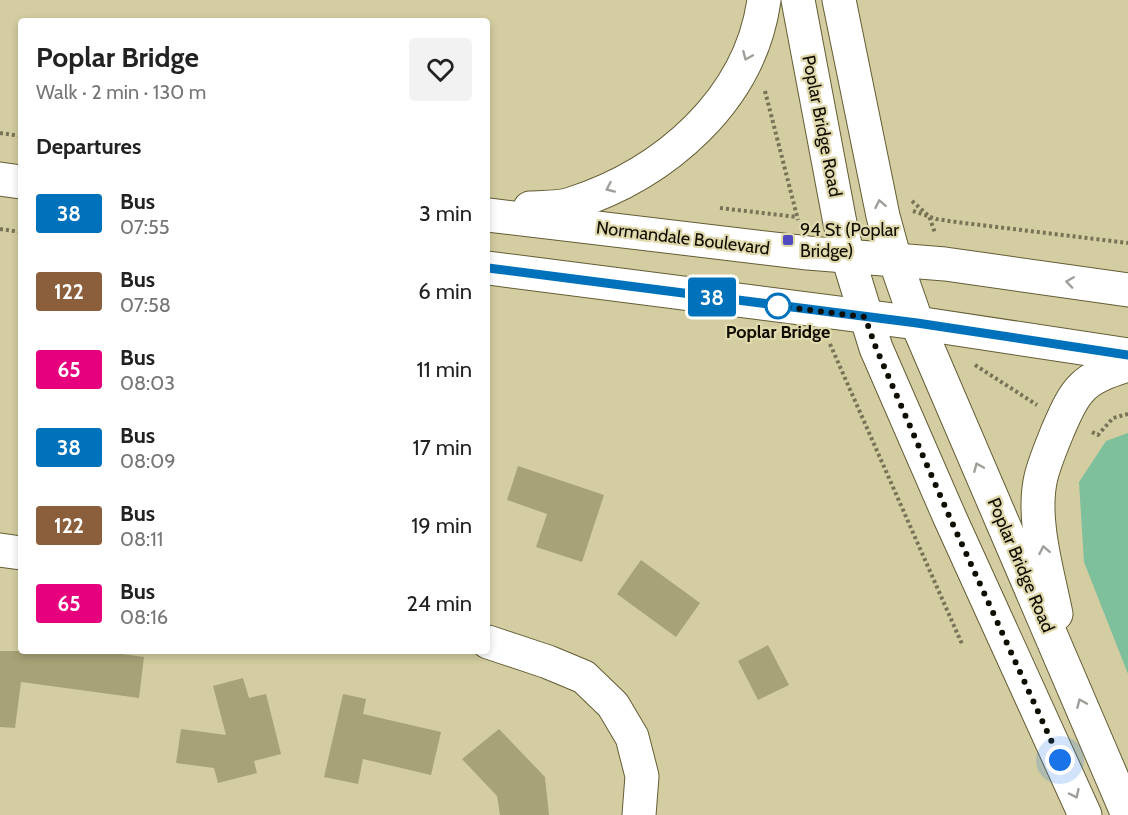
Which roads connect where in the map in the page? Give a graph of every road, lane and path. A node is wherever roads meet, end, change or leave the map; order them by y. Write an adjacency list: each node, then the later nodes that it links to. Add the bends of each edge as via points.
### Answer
1 (764, 0): 9 (main road, one-way to 9, via 737,80 711,116 681,144 616,186 569,205)
2 (798, 0): 16 (main road, Poplar Bridge Road)
3 (839, 0): 11 (main road, Poplar Bridge Road, one-way to 3)
4 (0, 134): 5 (path)
5 (18, 136)
6 (0, 179): 7 (main road)
7 (18, 182)
8 (910, 194): 12 (path)
9 (490, 213)
10 (490, 213): 16 (main road, Normandale Boulevard)
11 (883, 216): 12 (path, via 915,211); 17 (main road, Poplar Bridge Road)
12 (929, 216): 15 (path); 18 (path)
13 (0, 229): 14 (path)
14 (18, 232)
15 (1128, 243)
16 (848, 257): 17 (main road, Normandale Boulevard); 21 (main road, Poplar Bridge Road)
17 (895, 260): 18 (main road, Normandale Boulevard); 22 (main road, Poplar Bridge Road)
18 (945, 264): 20 (main road, Normandale Boulevard, one-way to 18)
19 (490, 268): 21 (main road)
20 (1128, 290)
21 (865, 317): 22 (main road); 25 (main road, Poplar Bridge Road)
22 (917, 323): 23 (main road); 33 (main road, Poplar Bridge Road, one-way to 22)
23 (964, 331): 26 (main road); 29 (path, via 972,364)
24 (824, 343): 25 (path)
25 (876, 348): 35 (main road, Poplar Bridge Road, one-way to 35)
26 (1128, 355)
27 (1128, 365): 29 (main road, via 1083,385)
28 (1128, 414): 29 (path, via 1113,418 1098,435)
29 (1063, 418): 33 (main road, one-way to 29, via 1038,501 1041,479)
30 (0, 550): 31 (main road)
31 (18, 553)
32 (490, 643): 34 (main road, via 584,677 613,705 632,737 642,776)
33 (1066, 669): 36 (main road, Poplar Bridge Road, one-way to 33)
34 (639, 815)
35 (1085, 815)
36 (1128, 815)

